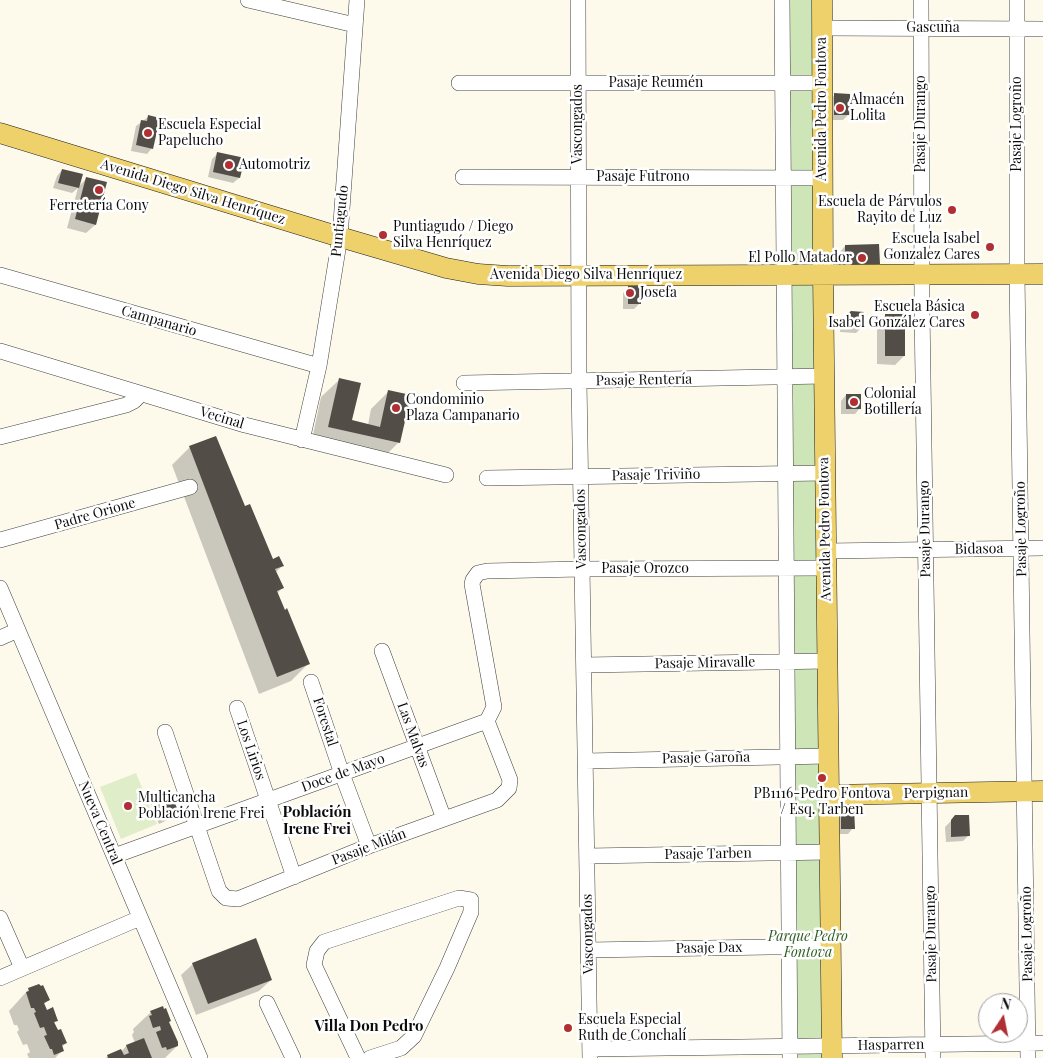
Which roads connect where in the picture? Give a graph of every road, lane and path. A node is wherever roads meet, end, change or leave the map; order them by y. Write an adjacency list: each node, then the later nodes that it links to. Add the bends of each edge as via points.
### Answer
1 (248, 0): 8 (street)
2 (357, 0): 8 (street, Puntiagudo)
3 (578, 0): 15 (street, Vascongados)
4 (782, 0): 16 (street)
5 (822, 0): 9 (main road, Avenida Pedro Fontova)
6 (921, 0): 10 (street, Pasaje Durango)
7 (1017, 0): 11 (street, Pasaje Logroño)
8 (355, 25): 22 (street, Puntiagudo)
9 (822, 28): 10 (street, Gascuña); 13 (main road, Avenida Pedro Fontova)
10 (921, 28): 11 (street, Gascuña); 25 (street, Pasaje Durango)
11 (1017, 29): 12 (street, Gascuña); 26 (street, Pasaje Logroño)
12 (1043, 29)
13 (822, 82): 16 (street, Pasaje Reumén); 21 (main road, Avenida Pedro Fontova)
14 (459, 83): 15 (street, Pasaje Reumén)
15 (578, 83): 16 (street, Pasaje Reumén); 19 (street, Vascongados)
16 (782, 83): 20 (street)
17 (0, 133): 22 (main road, Avenida Diego Silva Henríquez)
18 (463, 177): 19 (street, Pasaje Futrono)
19 (578, 177): 20 (street, Pasaje Futrono); 29 (street, Vascongados)
20 (783, 178): 21 (street, Pasaje Futrono); 23 (street)
21 (822, 178): 24 (main road, Avenida Pedro Fontova)
22 (340, 237): 29 (main road, Avenida Diego Silva Henríquez, via 462,272 493,276); 31 (street, Puntiagudo)
23 (784, 274): 24 (main road, Avenida Diego Silva Henríquez); 29 (main road, Avenida Diego Silva Henríquez); 33 (street)
24 (823, 274): 25 (main road, Avenida Diego Silva Henríquez); 32 (main road, Avenida Pedro Fontova)
25 (922, 274): 26 (main road, Avenida Diego Silva Henríquez); 48 (street, Pasaje Durango)
26 (1017, 274): 27 (main road, Avenida Diego Silva Henríquez); 46 (street, Pasaje Logroño)
27 (1043, 274)
28 (0, 275): 31 (street, Campanario)
29 (578, 275): 34 (street, Vascongados)
30 (0, 351): 36 (street, Vecinal)
31 (319, 366): 38 (street, Puntiagudo)
32 (824, 376): 33 (street, Pasaje Rentería); 40 (main road, Avenida Pedro Fontova)
33 (785, 377): 34 (street, Pasaje Rentería); 39 (street)
34 (579, 381): 35 (street, Pasaje Rentería); 42 (street, Vascongados)
35 (464, 383)
36 (141, 394): 37 (street, via 126,405); 38 (street, Vecinal)
37 (0, 437)
38 (302, 440): 41 (street, Vecinal)
39 (786, 473): 40 (street, Pasaje Triviño); 42 (street, Pasaje Triviño); 50 (street)
40 (825, 473): 49 (main road, Avenida Pedro Fontova)
41 (446, 475)
42 (581, 477): 43 (street, Pasaje Triviño); 51 (street, Vascongados)
43 (487, 478)
44 (190, 487): 45 (street, Padre Orione)
45 (0, 540)
46 (1021, 548): 47 (street, Bidasoa); 48 (street, Bidasoa); 68 (street, Pasaje Logroño)
47 (1043, 548)
48 (926, 550): 49 (street, Bidasoa); 69 (street, Pasaje Durango)
49 (826, 559): 50 (street, Pasaje Orozco); 56 (main road, Avenida Pedro Fontova)
50 (786, 568): 51 (street, Pasaje Orozco); 57 (street)
51 (582, 569): 58 (street, Vascongados); 61 (street, Pasaje Orozco, via 482,572 475,576 472,584 494,707)
52 (0, 588): 53 (street, Nueva Central)
53 (18, 630): 54 (street); 77 (street, Nueva Central)
54 (0, 638)
55 (382, 652): 63 (street, Las Malvas)
56 (827, 661): 57 (street, Pasaje Miravalle); 64 (main road, Avenida Pedro Fontova)
57 (787, 662): 58 (street, Pasaje Miravalle); 65 (street)
58 (584, 665): 66 (street, Vascongados)
59 (312, 682): 67 (street, Forestal)
60 (237, 708): 71 (street, Los Lirios)
61 (487, 721): 63 (street, Doce de Mayo); 72 (street, Pasaje Milán, via 510,780 509,788 496,800)
62 (165, 732): 73 (street)
63 (417, 747): 67 (street, Doce de Mayo); 72 (street, Las Malvas)
64 (828, 756): 65 (street, Pasaje Garoña); 70 (main road, Avenida Pedro Fontova)
65 (788, 757): 66 (street, Pasaje Garoña); 76 (street)
66 (585, 761): 78 (street, Vascongados)
67 (342, 774): 71 (street, Doce de Mayo); 74 (street, Forestal)
68 (1034, 792): 69 (main road, Perpignan); 88 (street, Pasaje Logroño)
69 (929, 793): 70 (main road, Perpignan); 89 (street, Pasaje Durango)
70 (828, 795): 75 (main road, Avenida Pedro Fontova)
71 (268, 800): 73 (street, Doce de Mayo); 79 (street, Los Lirios)
72 (444, 819): 74 (street, Pasaje Milán)
73 (197, 826): 77 (street, Doce de Mayo); 79 (street, Pasaje Milán, via 219,891 226,898 238,899)
74 (369, 846): 79 (street, Pasaje Milán)
75 (829, 852): 76 (street, Pasaje Tarben); 82 (main road, Avenida Pedro Fontova)
76 (789, 853): 78 (street, Pasaje Tarben); 83 (street)
77 (114, 856): 81 (street, Nueva Central)
78 (587, 856): 84 (street, Vascongados)
79 (294, 877)
80 (0, 918): 85 (street)
81 (140, 918): 85 (street); 93 (street, Nueva Central)
82 (830, 946): 83 (street, Pasaje Dax); 91 (main road, Avenida Pedro Fontova)
83 (790, 947): 84 (street, Pasaje Dax); 90 (street)
84 (588, 950): 92 (street, Vascongados)
85 (22, 968): 86 (street)
86 (0, 978)
87 (267, 1003): 94 (street)
88 (1033, 1048): 89 (street, Hasparren)
89 (933, 1051): 91 (street, Hasparren)
90 (790, 1052): 91 (street, Hasparren); 92 (street, Hasparren)
91 (832, 1052)
92 (590, 1054)
93 (200, 1058)
94 (293, 1058)
95 (358, 1058): 96 (street, via 314,965 317,951 324,942 459,898 471,900 471,912 414,1036 401,1048)
96 (370, 1058)

